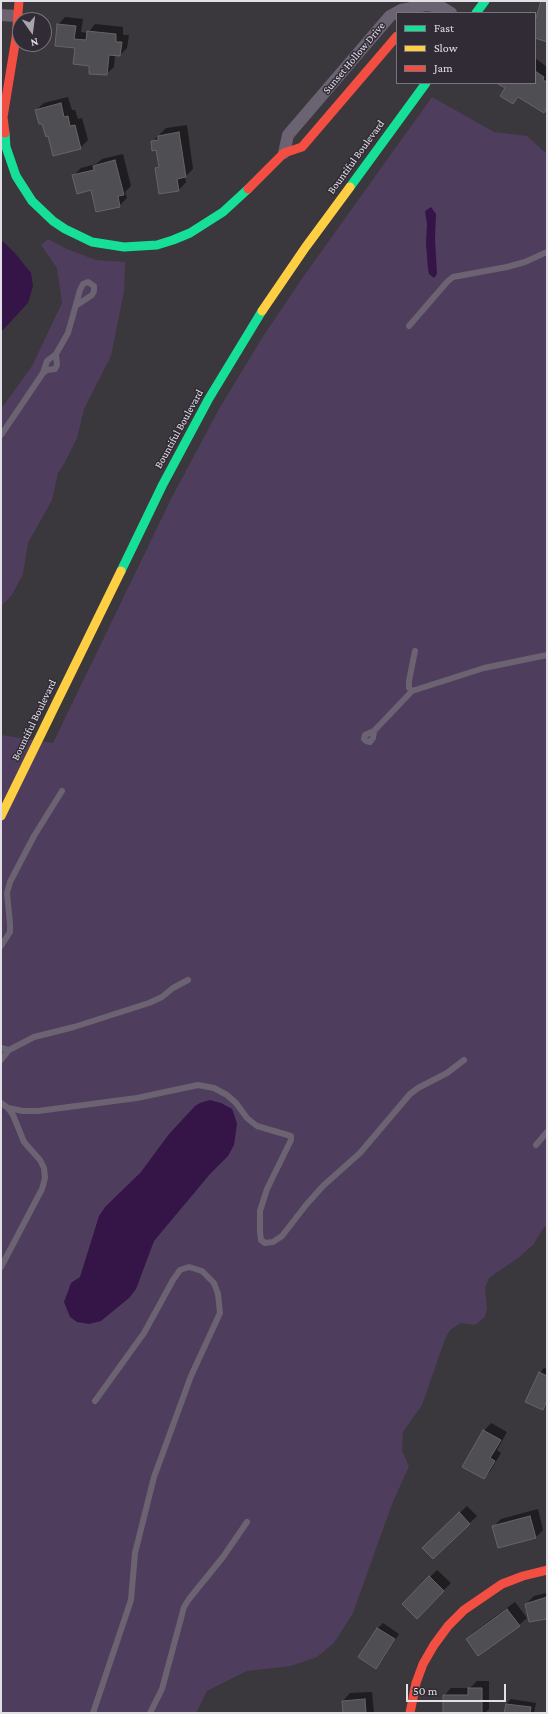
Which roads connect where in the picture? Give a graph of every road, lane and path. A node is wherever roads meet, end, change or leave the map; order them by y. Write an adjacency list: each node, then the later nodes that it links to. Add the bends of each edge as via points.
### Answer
1 (19, 1): 3 (street, Sunset Hollow Drive)
2 (485, 1): 6 (street)
3 (18, 12)
4 (397, 12): 5 (street, Sunset Hollow Drive, via 426,5 441,7)
5 (449, 12)
6 (477, 12)
7 (396, 13): 13 (street, Sunset Hollow Drive, via 390,16 288,135)
8 (1, 15): 9 (street)
9 (12, 16)
10 (396, 37): 13 (street, Sunset Hollow Drive, via 302,147)
11 (14, 52): 13 (street, Sunset Hollow Drive, via 3,116 6,147 16,176 32,201 53,221 92,242 124,247 157,245 190,233 223,212)
12 (425, 84): 25 (street, Bountiful Boulevard, via 267,303 208,400 163,484)
13 (284, 153)
14 (547, 252): 16 (lane, via 507,267 453,277)
15 (76, 305): 17 (lane, via 68,333)
16 (410, 326)
17 (56, 354): 18 (lane, via 47,360); 18 (lane, via 55,368)
18 (43, 373): 19 (lane)
19 (1, 435)
20 (415, 651): 22 (lane, via 409,681 409,688)
21 (547, 655): 22 (lane, via 484,668)
22 (412, 691): 23 (lane)
23 (374, 730)
24 (62, 791): 26 (lane, via 10,882 6,893 10,932)
25 (1, 816)
26 (1, 946)
27 (188, 980): 29 (lane, via 149,1004 34,1037)
28 (1, 1048): 29 (lane)
29 (9, 1050): 30 (lane)
30 (1, 1060)
31 (464, 1060): 33 (lane, via 410,1094 360,1153 323,1186 282,1236 273,1242 265,1243 261,1240 260,1211 291,1136 257,1126 227,1095 214,1088 198,1085 137,1098 38,1111)
32 (1, 1102): 33 (lane)
33 (8, 1108): 36 (lane, via 24,1142 40,1160 45,1178 42,1189)
34 (547, 1132): 35 (lane)
35 (536, 1145)
36 (1, 1267)
37 (95, 1401): 40 (lane, via 144,1333 180,1270 189,1267 202,1271 214,1283 220,1312 191,1376 154,1476 135,1553 131,1600)
38 (247, 1522): 41 (lane, via 184,1608 164,1682)
39 (547, 1570): 42 (street, via 502,1584 482,1596 448,1626 423,1664)
40 (93, 1713)
41 (150, 1713)
42 (410, 1713)

